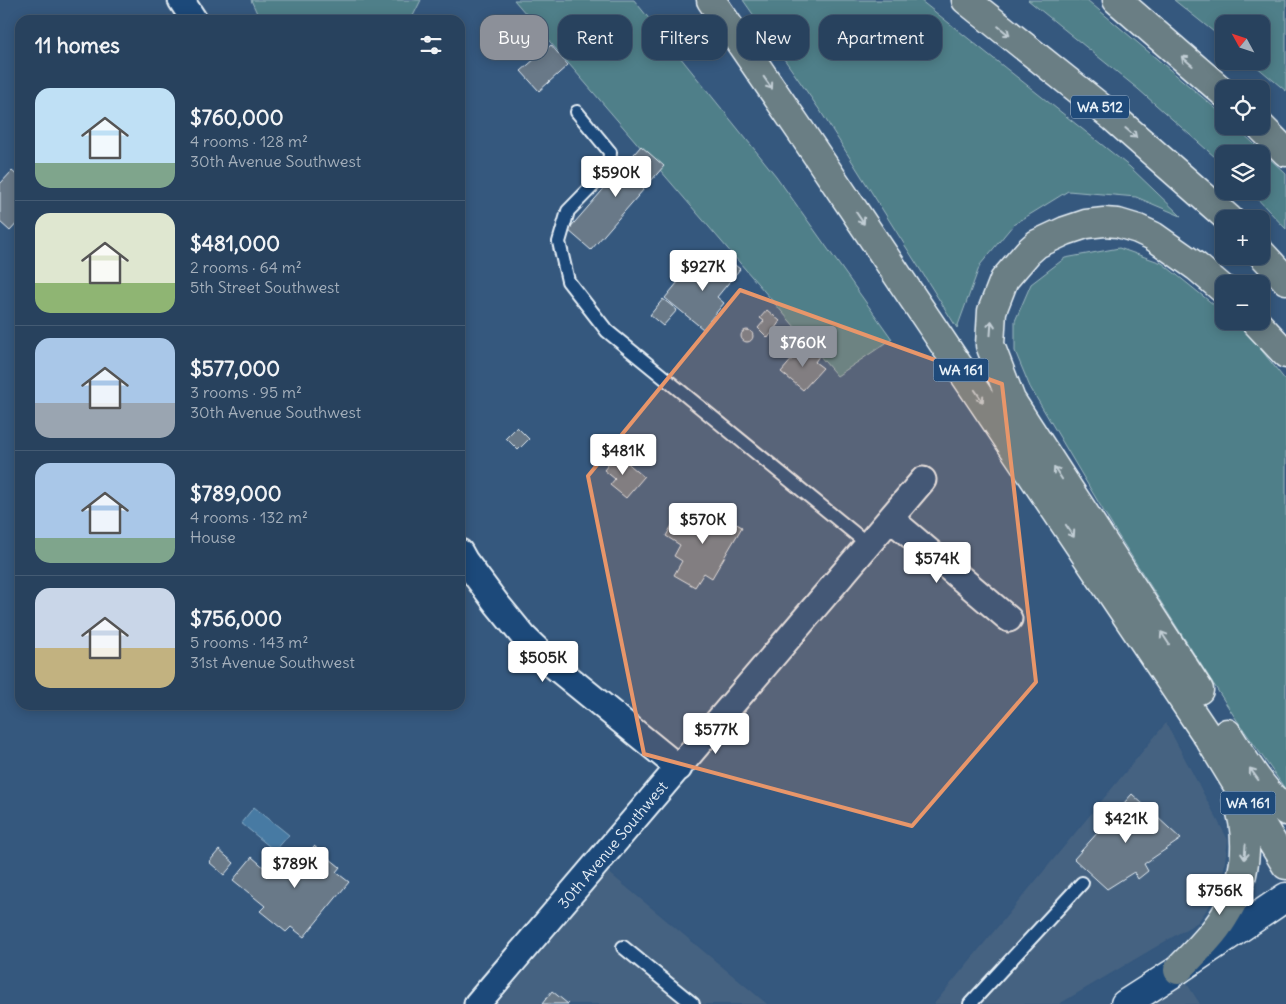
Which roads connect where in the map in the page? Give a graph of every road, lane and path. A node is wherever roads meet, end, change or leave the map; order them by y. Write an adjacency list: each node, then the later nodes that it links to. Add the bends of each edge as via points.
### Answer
1 (181, 0): 5 (street)
2 (711, 0): 21 (highway, WA 161, one-way to 21)
3 (966, 0): 10 (highway, WA 512, one-way to 10, via 1114,118)
4 (1117, 0): 6 (highway, one-way to 4)
5 (191, 15)
6 (1215, 84)
7 (577, 112): 18 (lane, via 610,152 609,168 568,211 559,242 568,281 607,331)
8 (1269, 135): 9 (highway)
9 (1286, 152)
10 (1220, 210)
11 (1270, 263): 12 (highway)
12 (1286, 280)
13 (1215, 282): 23 (highway, one-way to 13, via 1246,763 1010,400 990,345 992,311 1004,280 1037,244 1086,224 1118,223 1138,229 1153,236)
14 (1263, 330): 15 (highway)
15 (1286, 354)
16 (923, 480): 17 (street, 30th Avenue Southwest)
17 (891, 519): 18 (street, 30th Avenue Southwest); 20 (street)
18 (869, 545): 22 (street, 30th Avenue Southwest)
19 (465, 562): 22 (street, via 524,637 554,666)
20 (1009, 619)
21 (1210, 740): 24 (highway, WA 161); 28 (highway, one-way to 28, via 1241,810 1246,836 1245,859 1238,889 1224,917)
22 (679, 768): 29 (street, 30th Avenue Southwest)
23 (1286, 811)
24 (1286, 865)
25 (1082, 883): 31 (lane)
26 (1286, 897): 28 (street)
27 (623, 947): 30 (lane)
28 (1178, 970): 32 (street)
29 (478, 1004)
30 (693, 1004)
31 (970, 1004)
32 (1125, 1004)

